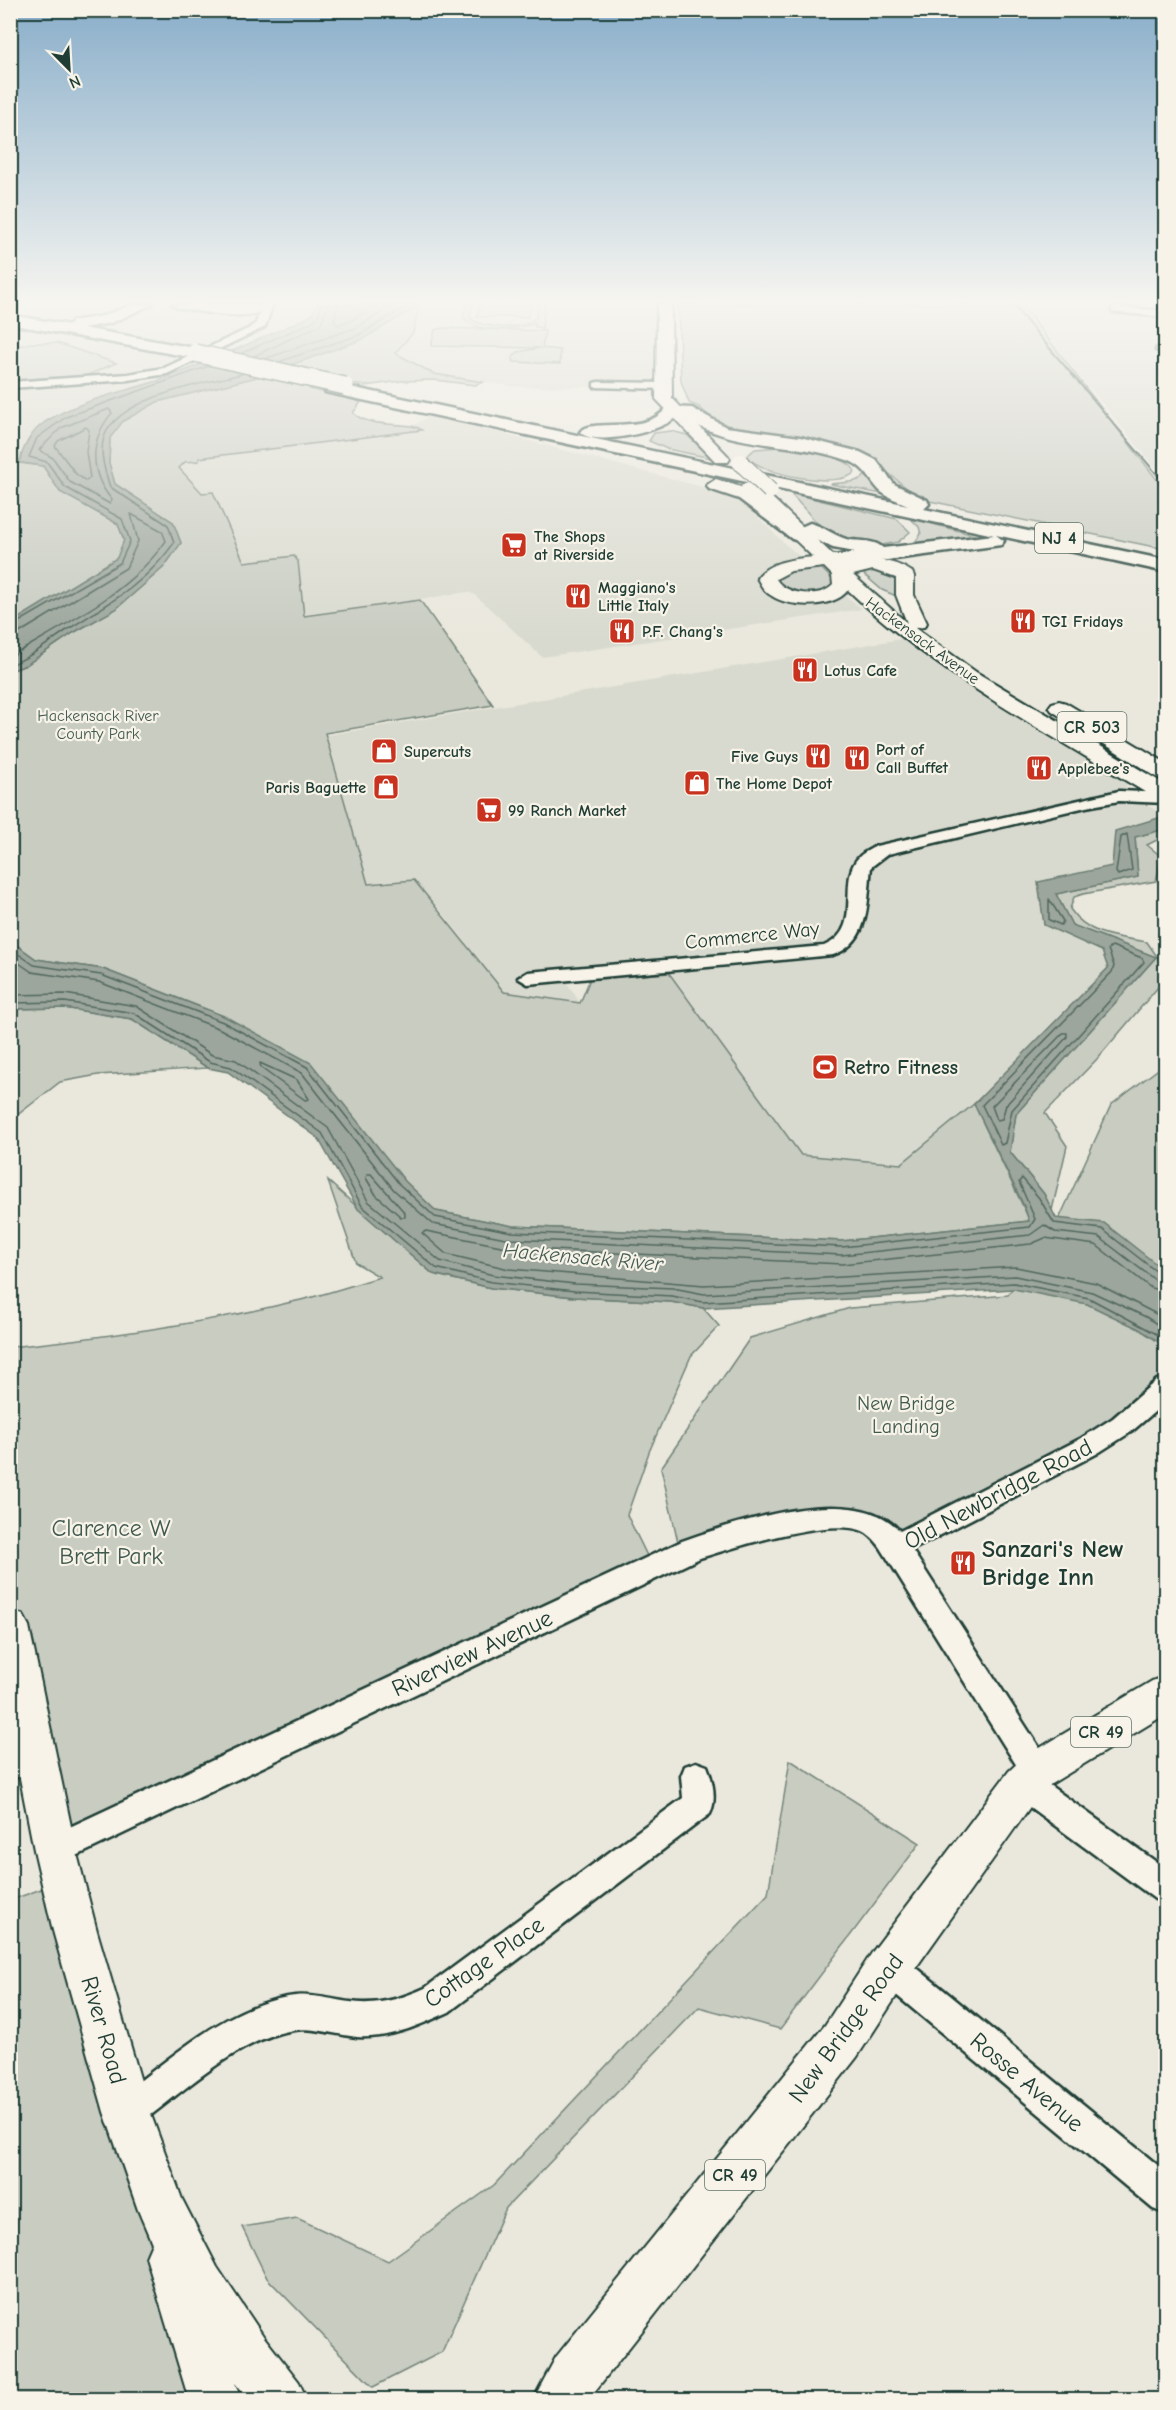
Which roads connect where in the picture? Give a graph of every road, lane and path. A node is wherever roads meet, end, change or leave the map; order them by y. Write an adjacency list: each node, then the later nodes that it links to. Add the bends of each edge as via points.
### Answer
1 (459, 416): 7 (highway, NJ 4)
2 (488, 416): 8 (highway, NJ 4)
3 (672, 416): 8 (highway, via 614,432)
4 (685, 416): 9 (main road, Hackensack Avenue / CR 503)
5 (685, 416): 9 (main road, Hackensack Avenue / CR 503)
6 (691, 416): 13 (highway, via 722,432 800,442 854,456 870,465 892,491)
7 (486, 423): 12 (highway, NJ 4); 14 (highway, via 740,492)
8 (521, 423): 10 (highway, NJ 4)
9 (726, 458): 10 (highway, via 681,430 659,429 643,436 651,445); 11 (main road, Hackensack Avenue / CR 503, bridge); 12 (highway, via 752,447 792,446 832,454 855,463 861,471); 14 (main road, Hackensack Avenue / CR 503, via 749,486)
10 (691, 459): 11 (highway, NJ 4)
11 (772, 484): 12 (highway); 13 (highway, NJ 4); 14 (main road, Hackensack Avenue / CR 503)
12 (850, 485): 14 (highway, via 910,525 914,535 909,541 863,549); 17 (highway, NJ 4)
13 (953, 515): 16 (highway, NJ 4)
14 (805, 532): 18 (main road, Hackensack Avenue / CR 503)
15 (941, 545): 17 (highway, via 1012,542); 18 (highway); 20 (highway, via 914,557)
16 (1166, 559)
17 (1135, 560): 19 (highway, NJ 4)
18 (840, 566): 20 (main road, via 885,566); 21 (main road, Hackensack Avenue / CR 503, via 874,606)
19 (1166, 566)
20 (905, 576): 21 (main road)
21 (911, 627): 22 (main road, Hackensack Avenue / CR 503); 22 (main road, via 994,680); 23 (main road, Hackensack Avenue / CR 503, via 969,676)
22 (1025, 686): 23 (main road, via 1032,705); 25 (main road, Hackensack Avenue / CR 503)
23 (1027, 711): 24 (main road, Hackensack Avenue / CR 503); 26 (main road, via 1049,714 1135,766)
24 (1113, 765): 27 (main road, Hackensack Avenue / CR 503); 28 (street, Commerce Way, via 1123,775 1123,786)
25 (1166, 773)
26 (1166, 780)
27 (1166, 797): 28 (street, Commerce Way, via 1119,796)
28 (1086, 802): 29 (street, Commerce Way, via 893,846 873,854 862,867 855,929 844,943 825,951)
29 (528, 978)
30 (1166, 1387): 31 (street, Old Newbridge Road, via 1122,1425 1089,1446)
31 (896, 1546): 36 (street, Old Newbridge Road); 37 (street, Riverview Avenue, via 882,1529 861,1519 842,1518 731,1536 692,1549)
32 (10, 1626): 34 (main road, River Road)
33 (1166, 1693): 36 (main road, New Bridge Road / CR 49)
34 (24, 1763): 37 (main road, River Road)
35 (696, 1776): 40 (street, Cottage Place, via 699,1804 437,2000 388,2018 359,2020 295,2013 270,2018 245,2028)
36 (1030, 1777): 38 (street); 39 (main road, New Bridge Road / CR 49)
37 (55, 1850): 40 (main road, River Road)
38 (1166, 1888)
39 (889, 1968): 41 (street, Rosse Avenue); 43 (main road, New Bridge Road / CR 49, via 841,2041)
40 (127, 2112): 42 (main road, River Road)
41 (1166, 2196)
42 (162, 2210): 44 (main road, via 172,2267); 45 (main road, River Road, via 199,2285)
43 (559, 2392)
44 (215, 2400)
45 (281, 2400)

